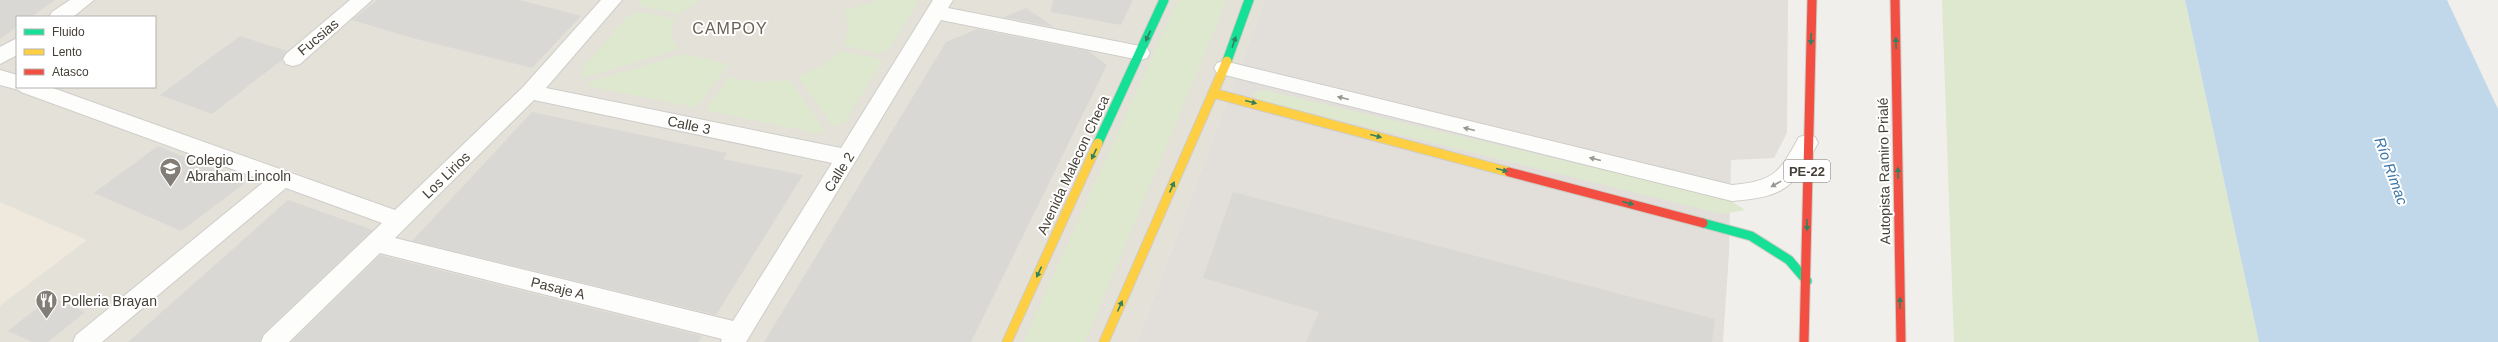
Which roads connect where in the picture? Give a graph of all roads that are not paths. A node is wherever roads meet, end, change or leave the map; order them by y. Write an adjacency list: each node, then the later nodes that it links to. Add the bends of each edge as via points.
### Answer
1 (84, 0): 9 (street)
2 (362, 0): 13 (street, Fucsias)
3 (1164, 0): 11 (main road, Avenida Malecon Checa, one-way to 11)
4 (1249, 0): 14 (main road, one-way to 4)
5 (1812, 0): 20 (main road, PE-22, one-way to 20)
6 (1896, 0): 32 (main road, Autopista Ramiro Prialé, one-way to 6)
7 (604, 2): 18 (street, Los Lirios)
8 (940, 6): 11 (street); 21 (street, Calle 2)
9 (60, 16)
10 (16, 46): 12 (street)
11 (1140, 53): 29 (main road, Avenida Malecon Checa, one-way to 29)
12 (0, 57)
13 (293, 59)
14 (1224, 68): 19 (main road); 20 (street, one-way to 14, via 1792,170 1778,184 1760,191 1732,193)
15 (0, 77): 16 (street)
16 (16, 83)
17 (31, 88): 22 (street)
18 (530, 92): 21 (street, Calle 3); 23 (street, Los Lirios)
19 (1213, 93): 25 (main road, one-way to 25, via 1751,236 1790,260); 30 (main road, one-way to 19)
20 (1807, 143): 25 (main road, PE-22, one-way to 25)
21 (848, 158): 26 (street, Calle 2)
22 (282, 179): 23 (street); 27 (street)
23 (399, 220): 24 (street, Los Lirios)
24 (377, 242): 26 (street, Pasaje A); 28 (street, Los Lirios)
25 (1807, 281): 31 (main road, PE-22)
26 (736, 338)
27 (85, 342)
28 (273, 342)
29 (1007, 342)
30 (1104, 342)
31 (1804, 342)
32 (1901, 342)

